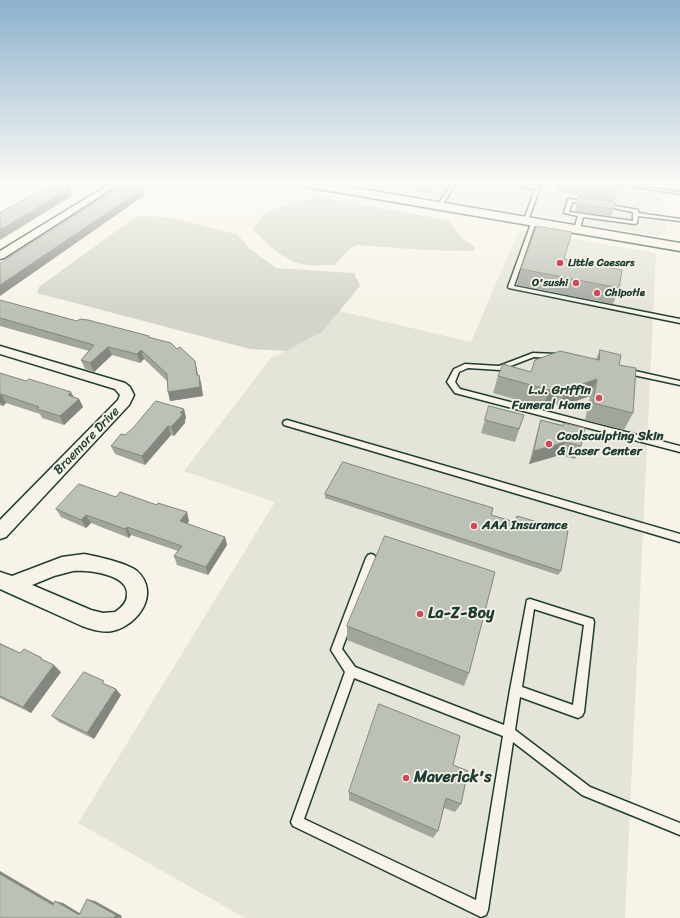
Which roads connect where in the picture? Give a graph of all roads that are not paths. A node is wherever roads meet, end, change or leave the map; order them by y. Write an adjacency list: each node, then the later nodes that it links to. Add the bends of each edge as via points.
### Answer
1 (48, 226): 7 (street)
2 (529, 226): 8 (lane, via 528,240 511,287)
3 (558, 226): 5 (street)
4 (578, 226): 5 (lane)
5 (577, 229): 6 (street)
6 (680, 247)
7 (0, 256)
8 (680, 321)
9 (0, 350): 15 (street, Braemore Drive, via 120,386 127,395 124,402)
10 (565, 357): 14 (lane, via 533,355 500,368 467,366 456,371 451,382 458,391)
11 (616, 368): 12 (lane)
12 (680, 383)
13 (288, 424): 16 (lane)
14 (680, 449)
15 (0, 532)
16 (680, 538)
17 (371, 558): 19 (lane, via 336,650)
18 (6, 583): 18 (street, via 55,568 86,562 129,576 134,580 138,593 137,601 124,616 113,622 103,622 90,619)
19 (351, 671): 21 (lane); 21 (lane, via 298,822 481,910)
20 (515, 690): 20 (lane, via 530,603 589,622 578,712); 21 (lane)
21 (509, 733): 22 (lane, via 586,790)
22 (680, 829)

